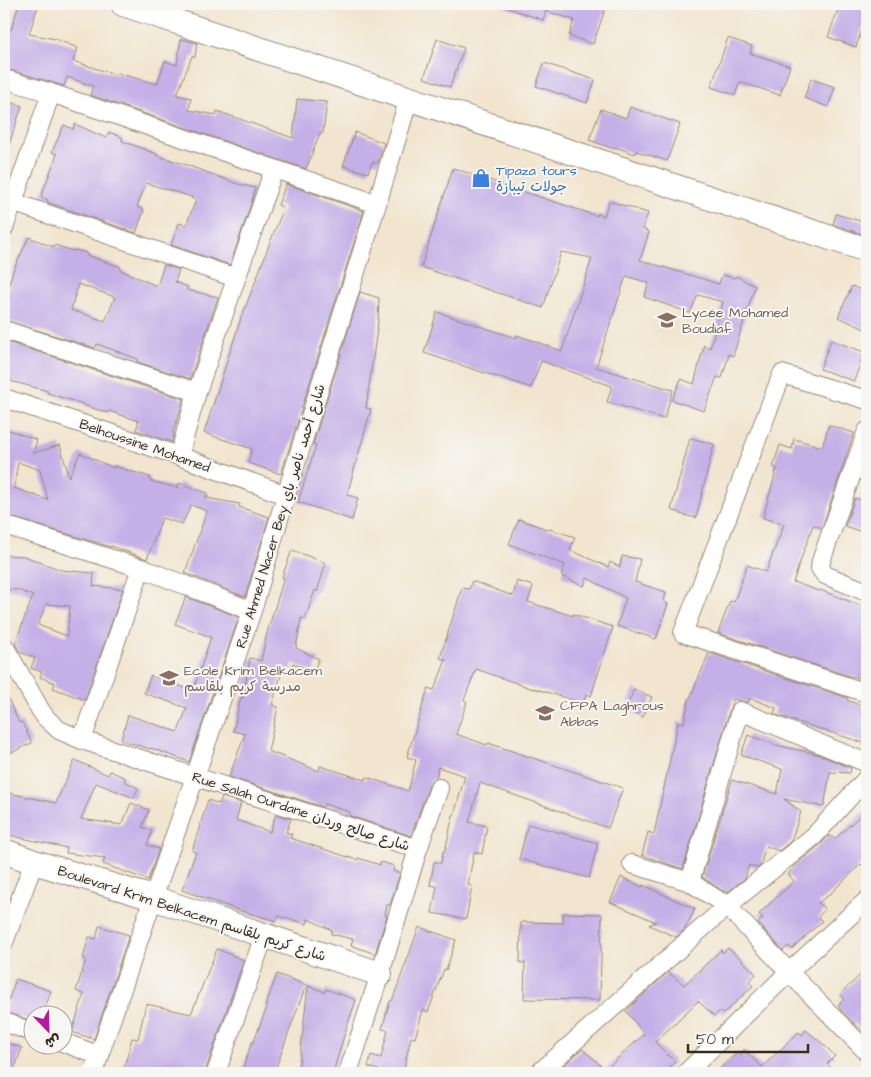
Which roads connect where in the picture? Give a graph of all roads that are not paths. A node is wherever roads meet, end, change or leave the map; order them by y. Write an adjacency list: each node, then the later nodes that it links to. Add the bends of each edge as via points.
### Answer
1 (123, 4): 4 (street)
2 (4, 79): 3 (street)
3 (51, 93): 5 (street); 6 (street)
4 (409, 98): 7 (street, Rue Ahmed Nacer Bey شارع أحمد ناصر باي); 9 (street)
5 (274, 169): 7 (street); 10 (street)
6 (12, 202): 8 (street); 10 (street)
7 (377, 204): 17 (street, Rue Ahmed Nacer Bey شارع أحمد ناصر باي)
8 (4, 228)
9 (867, 250)
10 (236, 278): 12 (street)
11 (4, 330): 12 (street)
12 (197, 392): 16 (street)
13 (4, 398): 16 (street, Belhoussine Mohamed)
14 (867, 400): 23 (street, via 782,374 683,633)
15 (867, 431): 20 (street, via 820,568 825,575)
16 (179, 456): 17 (street, Belhoussine Mohamed)
17 (286, 495): 21 (street, Rue Ahmed Nacer Bey شارع أحمد ناصر باي)
18 (4, 526): 19 (street)
19 (141, 568): 21 (street); 24 (street)
20 (867, 592)
21 (252, 611): 26 (street, Rue Ahmed Nacer Bey شارع أحمد ناصر باي)
22 (4, 646): 24 (street, Rue Salah Ourdane شارع صالح وردان, via 46,718 59,730)
23 (867, 692)
24 (82, 740): 26 (street, Rue Salah Ourdane شارع صالح وردان)
25 (867, 763): 33 (street, via 740,711)
26 (194, 777): 29 (street, Rue Salah Ourdane شارع صالح وردان); 34 (street, Rue Ahmed Nacer Bey شارع أحمد ناصر باي)
27 (867, 778): 36 (street, via 814,836)
28 (439, 788): 29 (street)
29 (418, 849): 40 (street, Rue Salah Ourdane شارع صالح وردان)
30 (4, 851): 31 (street, Boulevard Krim Belkacem شارع كريم بلقاسم)
31 (34, 862): 34 (street, Boulevard Krim Belkacem شارع كريم بلقاسم); 38 (street)
32 (632, 864): 33 (street)
33 (690, 882): 36 (street)
34 (153, 898): 37 (street, Boulevard Krim Belkacem شارع كريم بلقاسم); 45 (street, Rue Ahmed Nacer Bey شارع أحمد ناصر باي)
35 (867, 900): 39 (street)
36 (727, 906): 39 (street); 49 (street)
37 (264, 936): 40 (street, Boulevard Krim Belkacem شارع كريم بلقاسم); 47 (street)
38 (4, 942)
39 (789, 972): 44 (street); 50 (street)
40 (380, 974): 48 (street, Rue Salah Ourdane شارع صالح وردان)
41 (4, 1022): 42 (street)
42 (22, 1028)
43 (72, 1046): 45 (street)
44 (867, 1052)
45 (100, 1056): 46 (street, Rue Ahmed Nacer Bey شارع أحمد ناصر باي)
46 (93, 1073)
47 (216, 1073)
48 (348, 1073)
49 (539, 1073)
50 (686, 1073)

